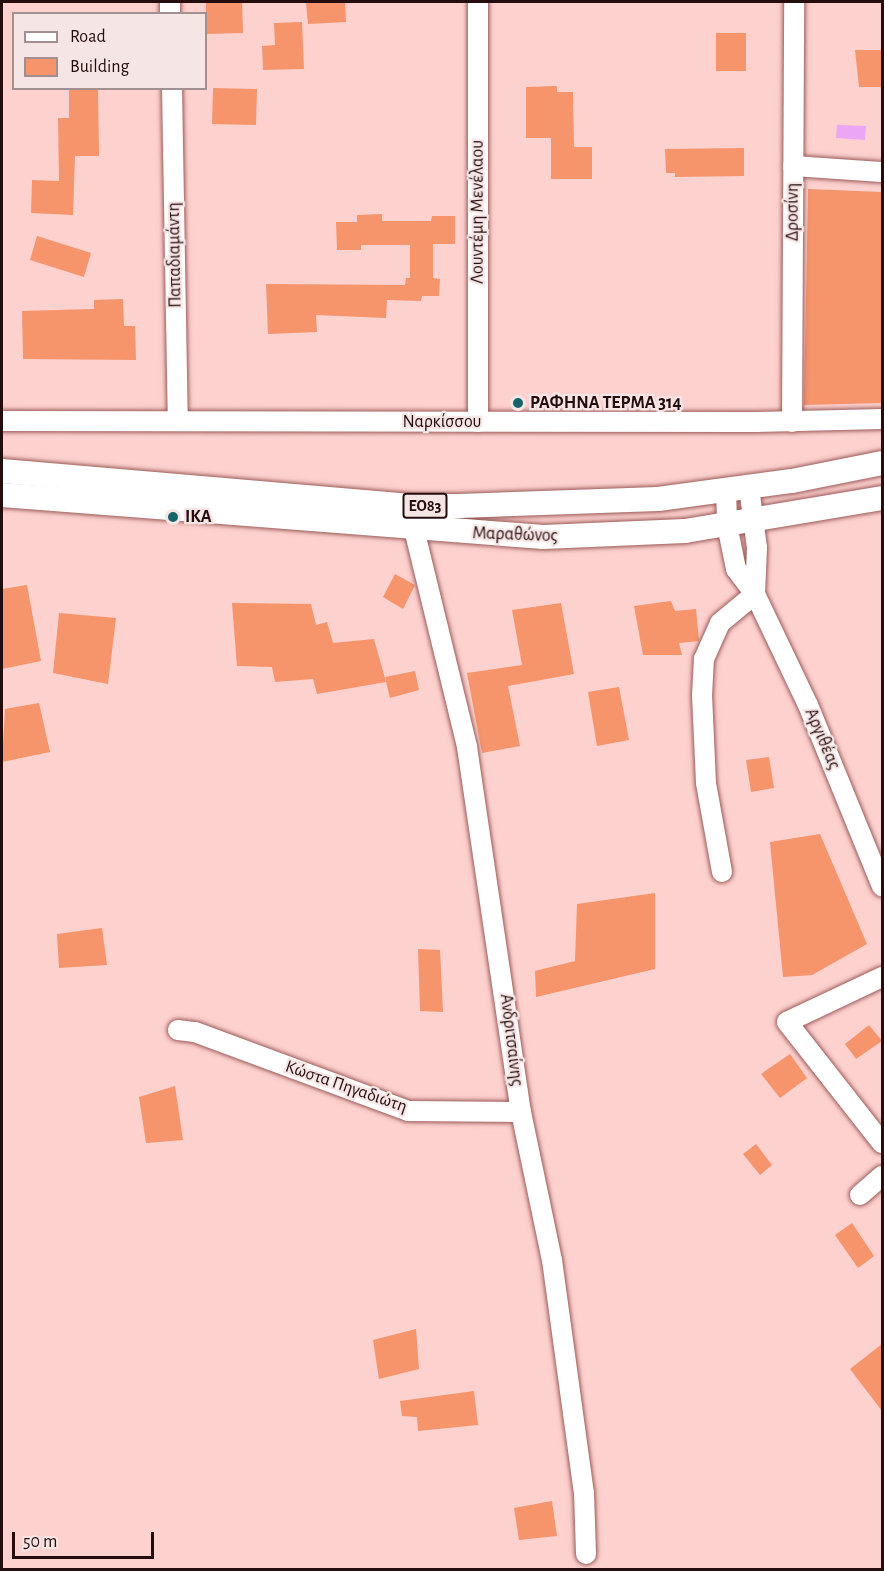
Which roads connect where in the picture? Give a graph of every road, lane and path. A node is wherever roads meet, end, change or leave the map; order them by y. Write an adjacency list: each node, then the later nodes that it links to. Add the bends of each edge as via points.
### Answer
1 (478, 2): 9 (street, Λουντέμη Μενέλαου)
2 (794, 2): 4 (street, Δροσίνη)
3 (172, 90): 8 (street, Παπαδιαμάντη)
4 (793, 166): 5 (street); 10 (street, Δροσίνη)
5 (882, 172)
6 (882, 418): 10 (street, Ναρκίσσου)
7 (2, 421): 8 (street, Ναρκίσσου)
8 (178, 421): 9 (street, Ναρκίσσου)
9 (478, 422): 10 (street, Ναρκίσσου)
10 (792, 422)
11 (882, 463): 13 (main road, Μαραθώνος / ΕΟ83)
12 (2, 471): 14 (main road, Μαραθώνος / ΕΟ83, via 414,506 592,503)
13 (749, 487): 14 (main road, Μαραθώνος / ΕΟ83); 17 (street)
14 (726, 491): 18 (street)
15 (2, 495): 19 (main road, Μαραθώνος / ΕΟ83)
16 (882, 498): 17 (main road, Μαραθώνος / ΕΟ83)
17 (754, 521): 18 (main road, Μαραθώνος / ΕΟ83); 20 (street)
18 (727, 525): 19 (main road, Μαραθώνος / ΕΟ83, via 597,537); 20 (street, via 736,569)
19 (414, 529): 25 (street, Ανδριτσαίνης, via 467,747)
20 (755, 594): 21 (street, via 720,623 704,659 706,783); 22 (street, Αργιθέας, via 808,705)
21 (722, 872)
22 (882, 886)
23 (882, 977): 26 (street, via 787,1022)
24 (178, 1030): 25 (street, Κώστα Πηγαδιώτη, via 195,1032 408,1111)
25 (521, 1112): 29 (street, Ανδριτσαίνης, via 552,1260 584,1493)
26 (882, 1143)
27 (882, 1176): 28 (street)
28 (860, 1195)
29 (586, 1554)

